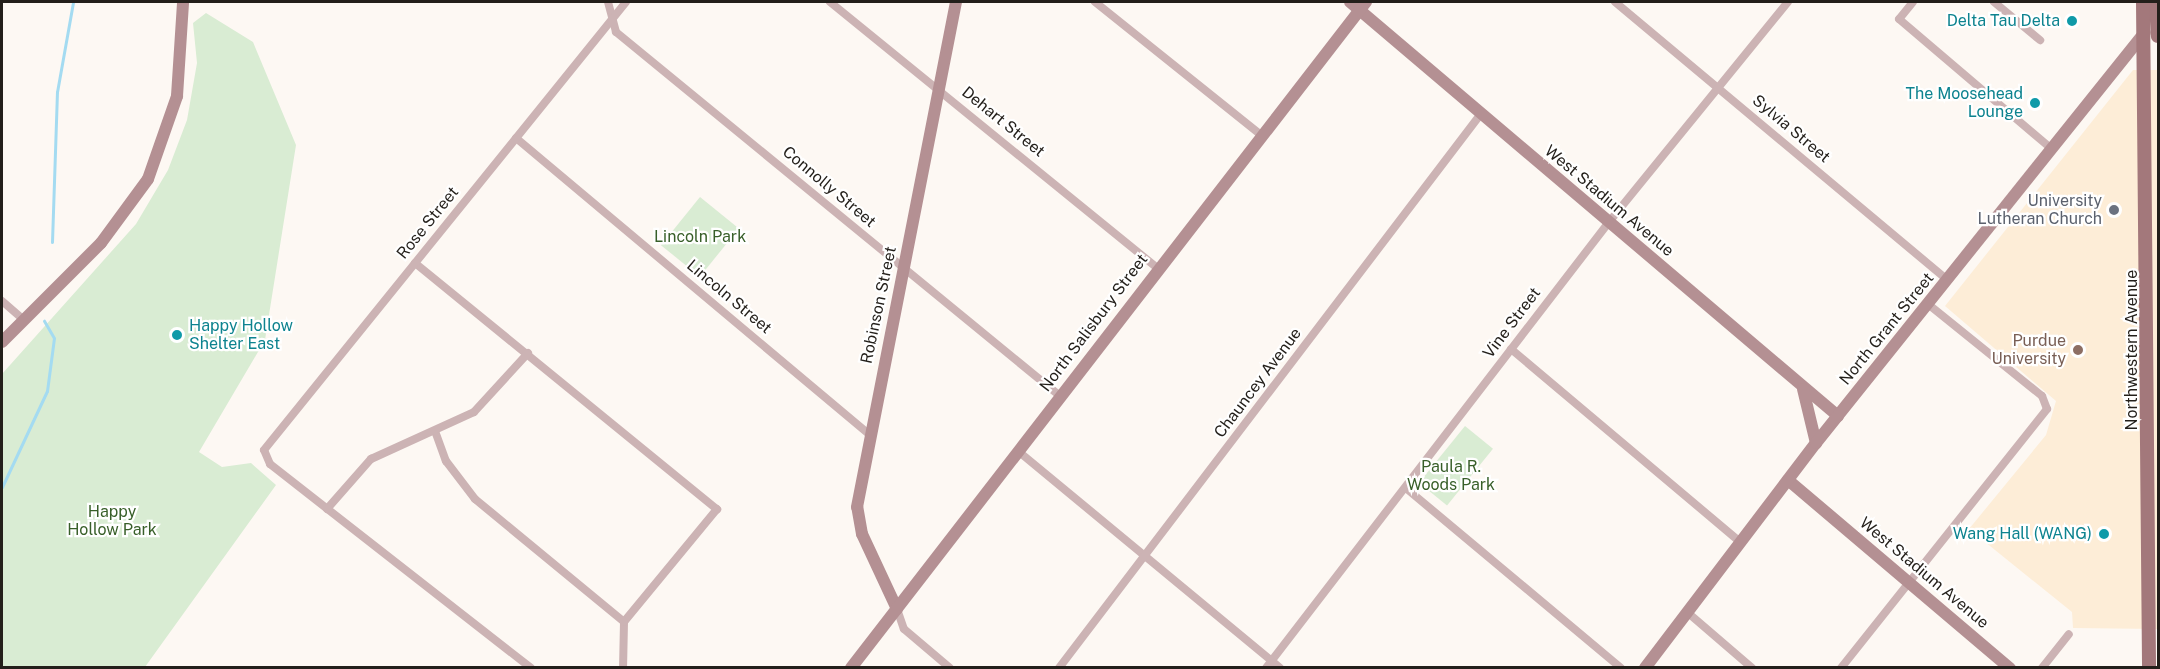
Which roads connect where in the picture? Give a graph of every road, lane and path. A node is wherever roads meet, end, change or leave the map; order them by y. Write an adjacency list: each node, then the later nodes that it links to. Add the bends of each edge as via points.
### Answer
1 (183, 2): 31 (street, via 181,79 148,178 101,243)
2 (608, 2): 15 (street)
3 (626, 2): 15 (street, Rose Street)
4 (830, 2): 19 (street, Dehart Street)
5 (956, 2): 19 (street, Robinson Street)
6 (1095, 2): 21 (street)
7 (1615, 2): 18 (street, Sylvia Street)
8 (1788, 2): 18 (street, Vine Street)
9 (1913, 2): 23 (street, via 1899,19)
10 (1994, 2): 17 (street)
11 (2143, 2): 16 (main road)
12 (2156, 2): 14 (main road, Northwestern Avenue)
13 (1358, 4): 20 (street, West Stadium Avenue); 21 (street, North Salisbury Street)
14 (2158, 16): 16 (main road, Northwestern Avenue)
15 (612, 19): 22 (street, Rose Street); 27 (street, Connolly Street, via 616,32)
16 (2152, 34): 23 (street, North Grant Street); 66 (main road, Northwestern Avenue)
17 (2040, 40)
18 (1719, 88): 24 (street, Vine Street); 28 (street, Sylvia Street)
19 (939, 89): 26 (street, Dehart Street); 27 (street, Robinson Street)
20 (1480, 116): 24 (street, West Stadium Avenue); 46 (street, Chauncey Avenue)
21 (1261, 135): 26 (street, North Salisbury Street)
22 (516, 138): 25 (street, Rose Street); 39 (street, Lincoln Street)
23 (2052, 149): 28 (street, North Grant Street)
24 (1609, 222): 33 (street, Vine Street); 35 (street, West Stadium Avenue)
25 (415, 263): 34 (street); 44 (street, Rose Street, via 268,443 264,457 270,464)
26 (1156, 267): 36 (street, North Salisbury Street)
27 (903, 268): 36 (street, Connolly Street); 39 (street, Robinson Street)
28 (1947, 280): 30 (street, North Grant Street)
29 (2, 301): 31 (street)
30 (1928, 304): 37 (street, North Grant Street); 47 (street, via 2046,400 2047,409)
31 (24, 320): 32 (street)
32 (2, 342)
33 (1511, 349): 43 (street, Vine Street); 45 (street)
34 (528, 353): 38 (street, via 485,403); 50 (street, via 717,509)
35 (1801, 385): 37 (street, West Stadium Avenue); 40 (street)
36 (1060, 396): 41 (street, North Salisbury Street)
37 (1838, 416): 40 (street, North Grant Street)
38 (435, 431): 44 (street, via 371,459); 50 (street, via 446,461 476,499)
39 (868, 433): 48 (street, Robinson Street, via 857,516)
40 (1816, 443): 42 (street, North Grant Street)
41 (1018, 451): 46 (street); 48 (street, North Salisbury Street)
42 (1788, 480): 45 (street, North Grant Street); 47 (street, West Stadium Avenue)
43 (1407, 489): 52 (street, Vine Street); 60 (street)
44 (327, 509): 53 (street)
45 (1740, 542): 49 (street, North Grant Street)
46 (1145, 557): 52 (street); 57 (street, Chauncey Avenue)
47 (1908, 580): 63 (street); 64 (street, West Stadium Avenue)
48 (897, 609): 55 (street, North Salisbury Street); 56 (street, via 904,629)
49 (1687, 612): 61 (street, North Grant Street); 62 (street)
50 (624, 622): 54 (street)
51 (2069, 634): 65 (street)
52 (1274, 657): 58 (street, Vine Street); 59 (street)
53 (531, 668)
54 (623, 668)
55 (851, 668)
56 (950, 668)
57 (1059, 668)
58 (1266, 668)
59 (1280, 668)
60 (1621, 668)
61 (1645, 668)
62 (1752, 668)
63 (1841, 668)
64 (2010, 668)
65 (2042, 668)
66 (2149, 668)

